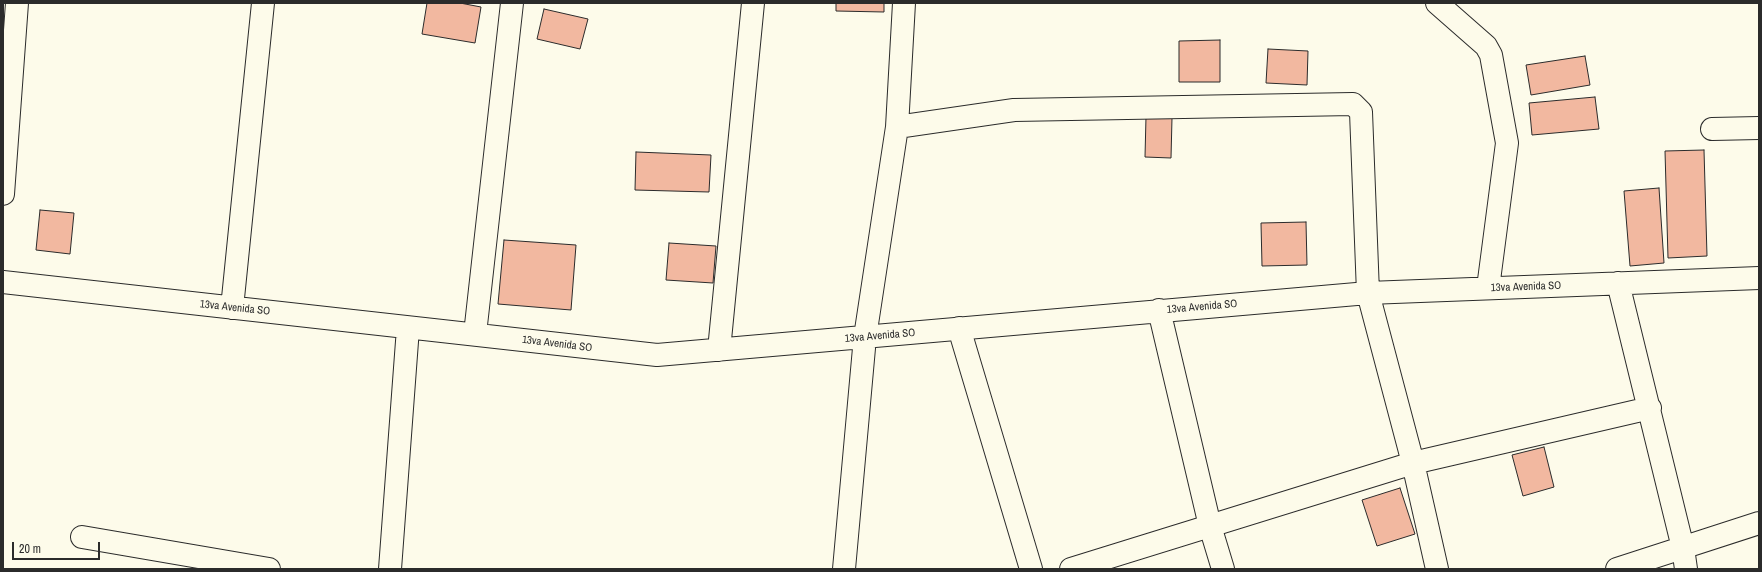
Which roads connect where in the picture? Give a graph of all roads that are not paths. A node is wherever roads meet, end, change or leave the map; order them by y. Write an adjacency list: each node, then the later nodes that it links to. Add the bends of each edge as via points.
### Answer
1 (17, 3): 10 (street)
2 (263, 3): 16 (street)
3 (512, 3): 20 (street)
4 (753, 3): 22 (street)
5 (904, 3): 7 (street)
6 (1437, 3): 14 (street, via 1486,46 1494,70 1507,143)
7 (897, 127): 15 (street, via 1014,110 1353,104 1361,112); 21 (street)
8 (1759, 128): 9 (street)
9 (1712, 129)
10 (3, 194)
11 (1759, 278): 13 (street, 13va Avenida SO)
12 (3, 282): 16 (street, 13va Avenida SO)
13 (1618, 283): 14 (street, 13va Avenida SO); 23 (street)
14 (1488, 288): 15 (street, 13va Avenida SO)
15 (1368, 293): 17 (street, 13va Avenida SO); 24 (street)
16 (232, 308): 18 (street, 13va Avenida SO)
17 (1159, 310): 19 (street, 13va Avenida SO); 26 (street)
18 (408, 328): 20 (street, 13va Avenida SO); 30 (street)
19 (959, 328): 21 (street, 13va Avenida SO); 32 (street)
20 (475, 334): 22 (street, 13va Avenida SO, via 657,356)
21 (865, 338): 22 (street, 13va Avenida SO); 31 (street)
22 (719, 350)
23 (1650, 408): 24 (street); 28 (street)
24 (1413, 463): 26 (street); 35 (street)
25 (1759, 523): 28 (street)
26 (1210, 526): 33 (street); 34 (street)
27 (82, 536): 29 (street)
28 (1683, 548): 36 (street); 37 (street)
29 (269, 569)
30 (390, 569)
31 (844, 569)
32 (1031, 569)
33 (1071, 569)
34 (1223, 569)
35 (1437, 569)
36 (1617, 569)
37 (1686, 569)

